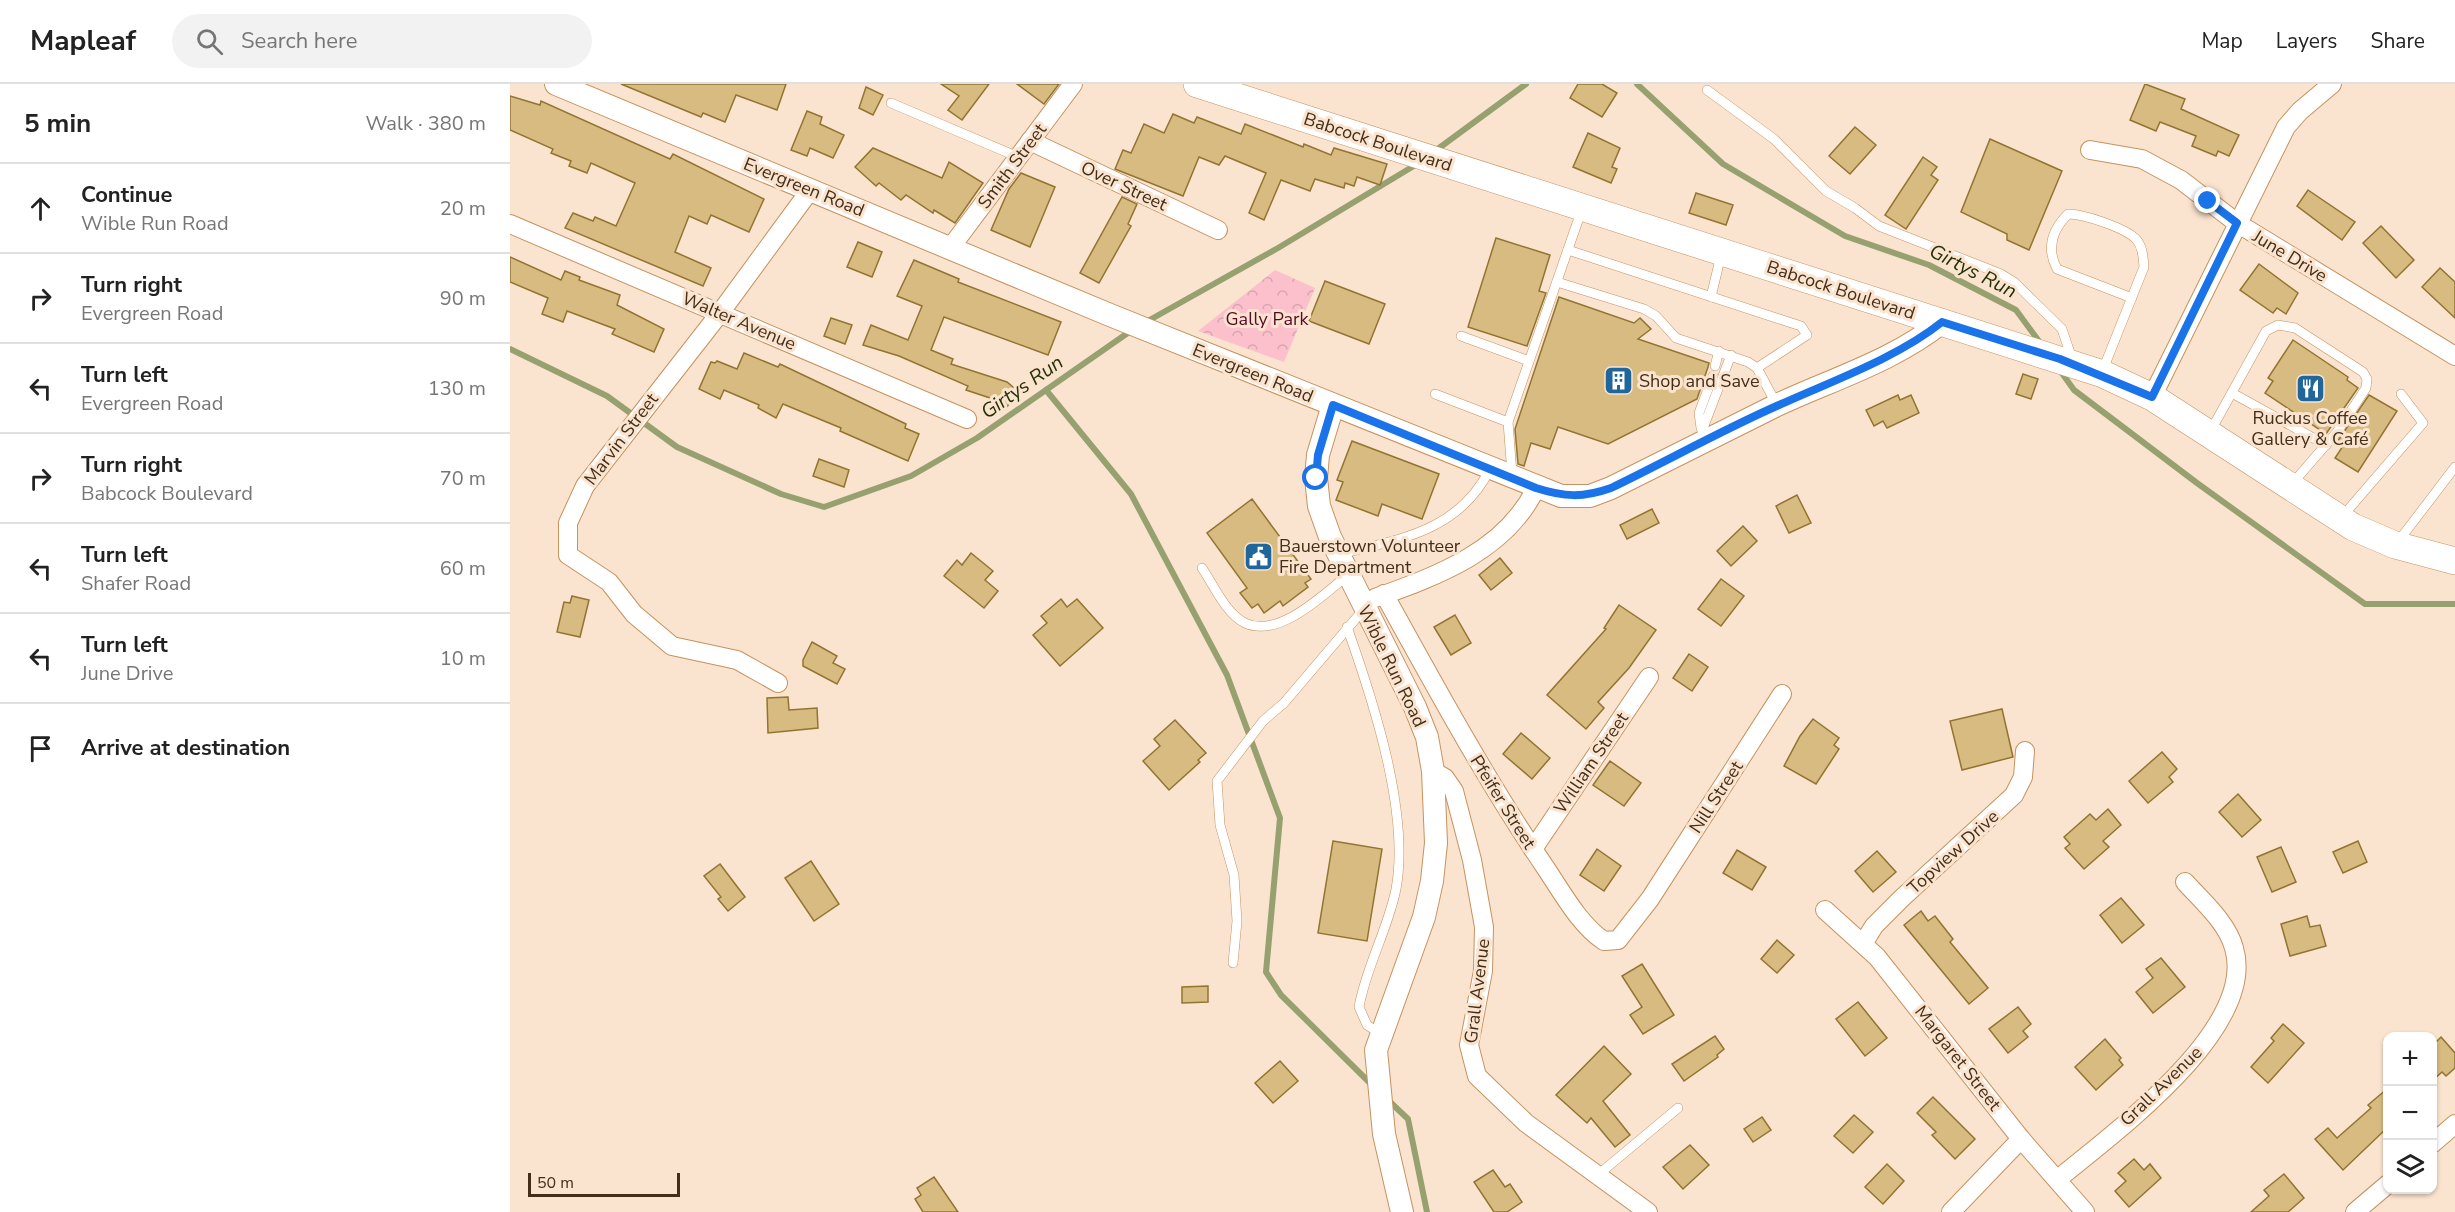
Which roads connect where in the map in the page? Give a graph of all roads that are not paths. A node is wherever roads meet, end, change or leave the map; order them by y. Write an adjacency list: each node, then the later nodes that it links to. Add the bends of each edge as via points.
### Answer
1 (556, 84): 10 (street, Evergreen Road)
2 (1073, 84): 7 (street, Smith Street)
3 (1197, 84): 11 (main road, Babcock Boulevard)
4 (2332, 84): 12 (street, via 2286,127)
5 (1707, 90): 28 (lane, via 1774,139 1826,191 1879,226 2014,282 2062,330)
6 (891, 104): 9 (lane)
7 (1030, 141): 9 (street, Smith Street); 14 (street, Over Street)
8 (2090, 150): 12 (street, June Drive, via 2142,159 2181,180)
9 (1018, 157): 15 (street, Smith Street)
10 (811, 189): 15 (street, Evergreen Road); 21 (street, Marvin Street)
11 (1583, 207): 16 (lane); 17 (main road, Babcock Boulevard)
12 (2237, 223): 26 (street, June Drive); 36 (street)
13 (510, 224): 21 (street, Walter Avenue)
14 (1218, 230)
15 (951, 247): 37 (street, Evergreen Road)
16 (1568, 250): 18 (lane); 19 (lane)
17 (1722, 252): 19 (lane); 22 (main road, Babcock Boulevard)
18 (1557, 282): 24 (lane, via 1644,309 1676,338); 27 (lane)
19 (1711, 297): 30 (lane, via 1801,326 1807,335)
20 (2132, 298): 20 (lane, via 2144,267 2143,252 2136,240 2111,226 2068,214 2050,245 2050,256 2057,269); 31 (lane)
21 (720, 313): 39 (street, Walter Avenue); 58 (street, Marvin Street, via 585,486 568,523 568,555 609,582 634,614 672,646 737,660)
22 (1942, 322): 28 (main road, Babcock Boulevard); 38 (street, Evergreen Road, via 1898,350)
23 (1461, 336): 27 (lane)
24 (1719, 351): 25 (lane); 29 (lane)
25 (1731, 355): 30 (lane); 42 (lane)
26 (2455, 356)
27 (1529, 362): 40 (lane)
28 (2067, 362): 31 (main road, Babcock Boulevard)
29 (1715, 366)
30 (1757, 368): 38 (lane)
31 (2101, 374): 36 (main road, Babcock Boulevard)
32 (1713, 376): 42 (lane, via 1699,413)
33 (2232, 393): 41 (lane); 43 (lane); 43 (lane, via 2266,332 2278,325 2295,328 2363,372 2367,379 2366,388)
34 (1434, 394): 40 (lane)
35 (2401, 394): 49 (lane, via 2423,423)
36 (2152, 397): 41 (main road, Babcock Boulevard)
37 (1333, 405): 45 (street, Evergreen Road); 52 (street, Wible Run Road, via 1318,455 1316,478 1319,506)
38 (1777, 405): 42 (street, Evergreen Road)
39 (967, 419)
40 (1508, 422): 46 (lane)
41 (2210, 433): 47 (main road, Babcock Boulevard)
42 (1705, 435): 48 (street, Evergreen Road, via 1590,496 1561,496)
43 (2326, 445): 47 (lane)
44 (2455, 467): 50 (lane)
45 (1491, 469): 46 (street, Evergreen Road); 52 (lane, via 1470,500 1426,532)
46 (1512, 478): 48 (street, Evergreen Road)
47 (2289, 487): 49 (main road, Babcock Boulevard)
48 (1536, 488): 54 (street, via 1512,526 1490,544 1422,582)
49 (2340, 519): 50 (main road, Babcock Boulevard)
50 (2395, 545): 51 (main road, Babcock Boulevard)
51 (2455, 561)
52 (1343, 564): 53 (lane, via 1295,617 1267,626 1245,623 1231,610); 55 (street, Wible Run Road)
53 (1202, 568)
54 (1384, 594): 55 (street); 62 (street, Pfeifer Street, via 1463,737)
55 (1363, 605): 56 (lane); 61 (street, Wible Run Road, via 1415,707 1427,737)
56 (1347, 627): 67 (lane, via 1284,703 1263,721 1217,781 1220,825 1234,875 1237,921); 68 (lane, via 1382,745 1399,826 1395,891 1359,1007)
57 (1649, 677): 62 (street, William Street)
58 (778, 683)
59 (1782, 694): 64 (street, Nill Street)
60 (2025, 751): 66 (street, Topview Drive, via 2023,777 2014,795 1902,898 1874,926)
61 (1433, 771): 68 (street, Wible Run Road, via 1436,843 1432,881 1424,917); 73 (street, Grall Avenue, via 1445,778 1454,791 1484,927 1483,971 1469,1045 1477,1076 1526,1123)
62 (1533, 849): 64 (street, Pfeifer Street, via 1570,904 1604,941 1618,940)
63 (2185, 882): 74 (street, Grall Avenue, via 2220,922 2234,947 2236,977 2221,1018 2178,1074)
64 (1650, 899)
65 (1825, 910): 66 (street, Margaret Street)
66 (1863, 944): 71 (street, Margaret Street)
67 (1233, 963)
68 (1378, 1042): 76 (street, Wible Run Road, via 1384,1134)
69 (1678, 1108): 73 (lane)
70 (2455, 1124): 72 (street)
71 (2021, 1139): 74 (street, Margaret Street); 78 (street)
72 (2437, 1140)
73 (1599, 1174): 77 (street, Grall Avenue)
74 (2058, 1179): 79 (street, Margaret Street)
75 (2383, 1188): 80 (street)
76 (1402, 1212)
77 (1648, 1212)
78 (1951, 1212)
79 (2085, 1212)
80 (2355, 1212)

